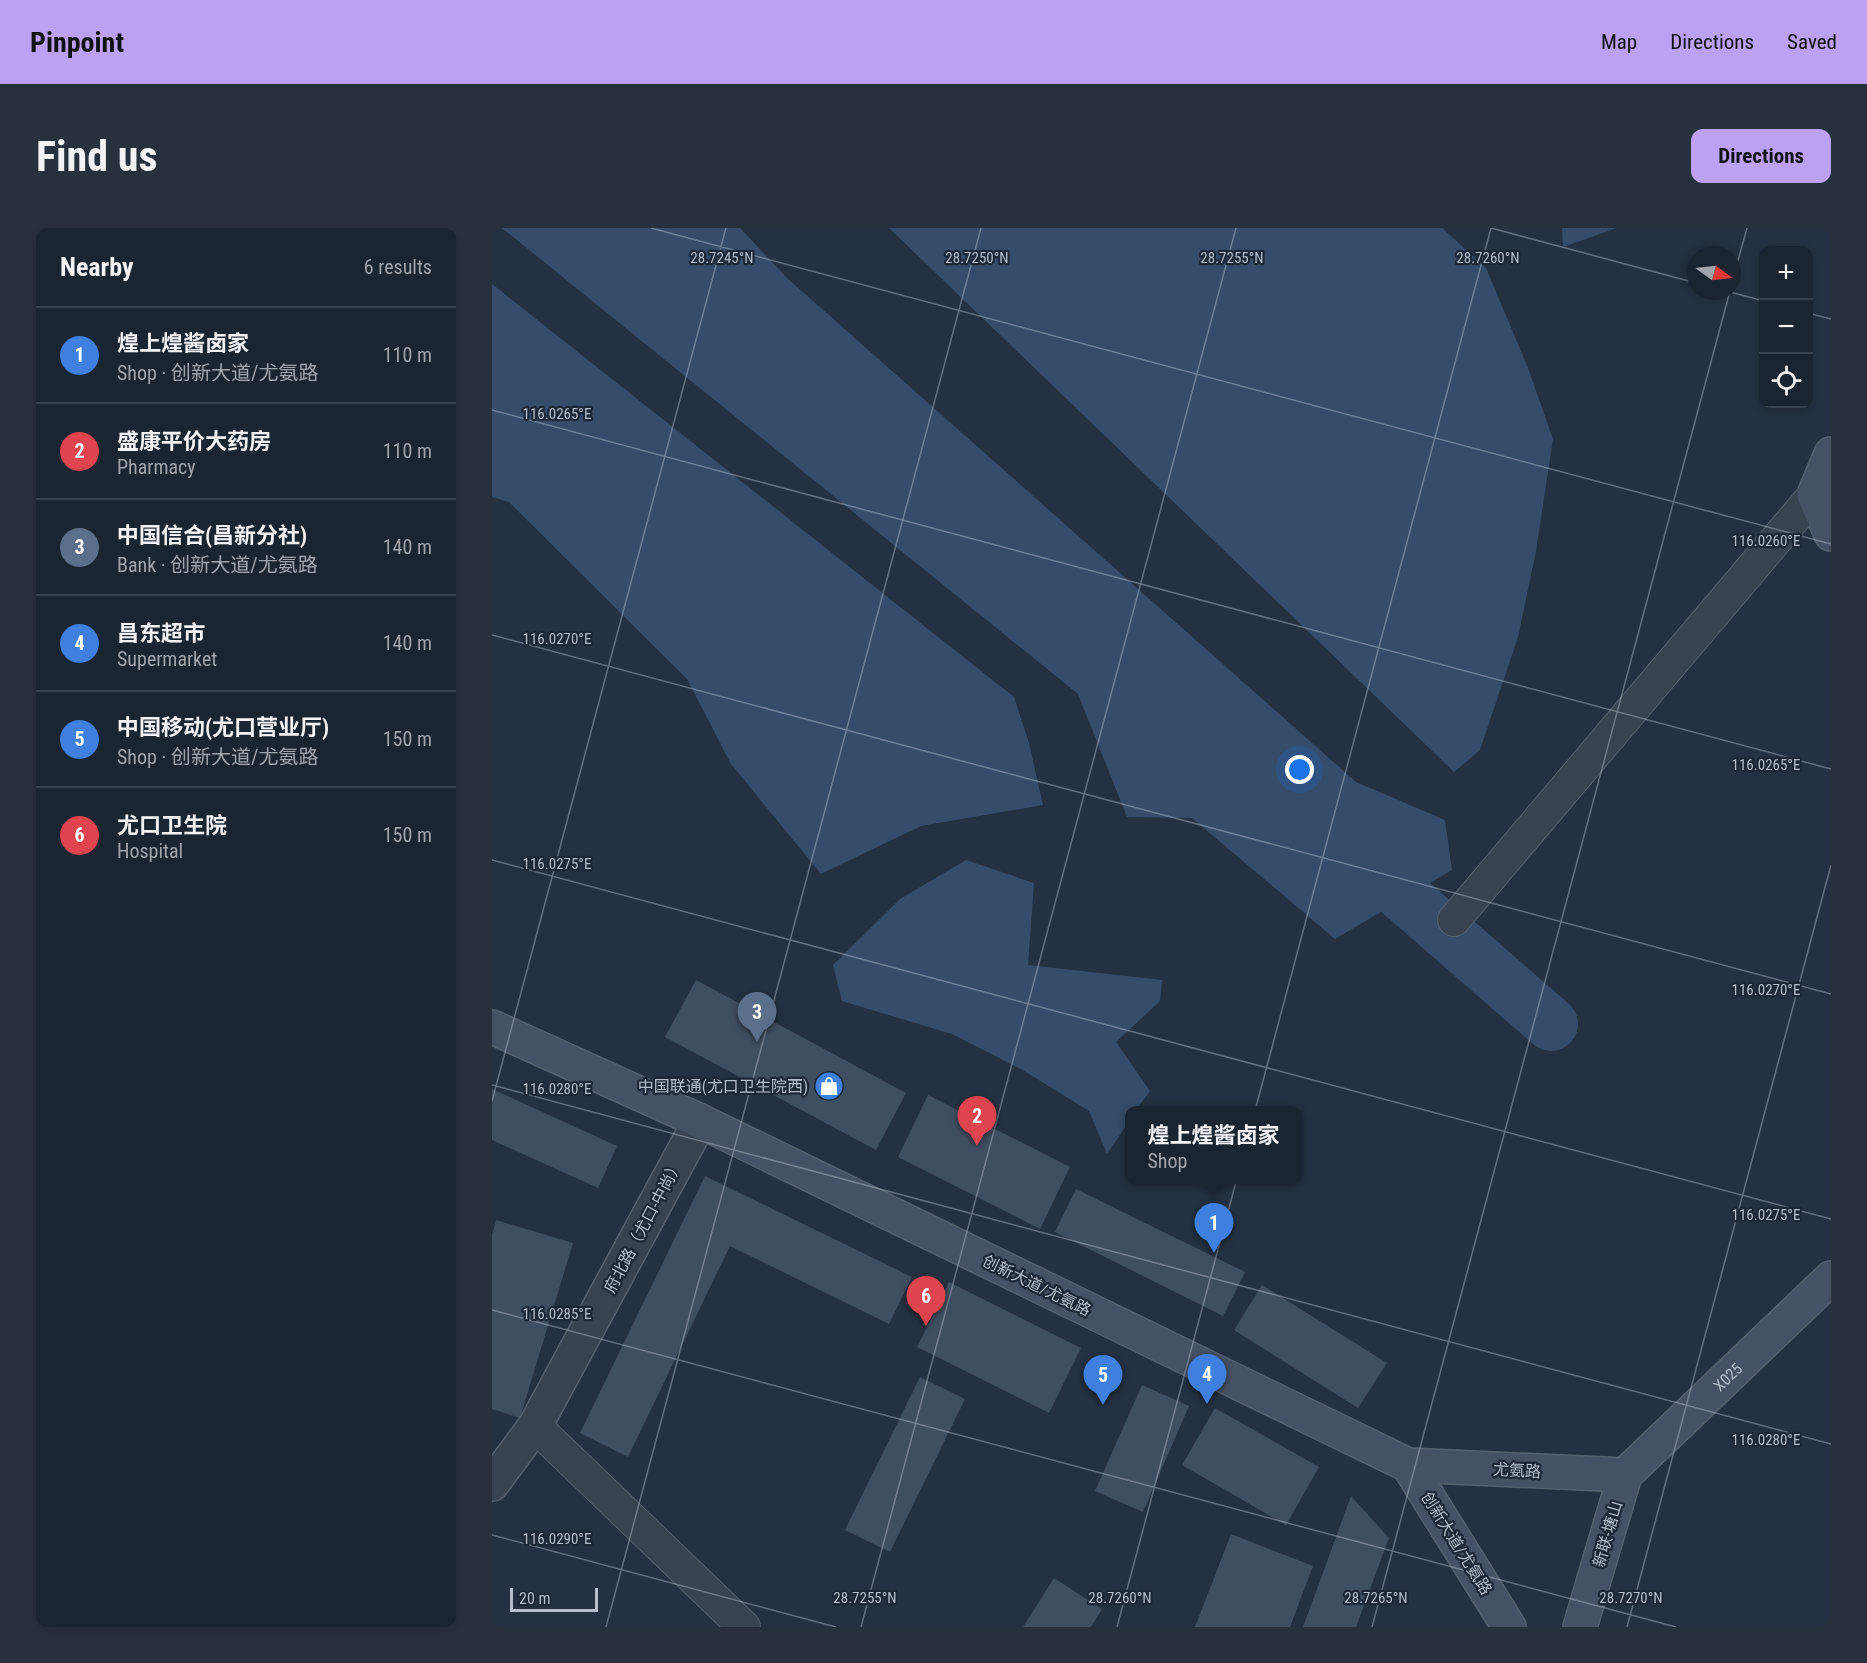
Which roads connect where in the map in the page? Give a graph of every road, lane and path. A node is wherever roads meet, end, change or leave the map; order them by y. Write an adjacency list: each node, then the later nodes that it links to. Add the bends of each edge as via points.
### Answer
1 (1831, 454): 2 (main road)
2 (1814, 495): 3 (main road); 4 (street)
3 (1831, 534)
4 (1454, 920)
5 (492, 1028): 6 (main road, 创新大道/尤氨路)
6 (700, 1121): 8 (street, 府北路（尤口-中尚）); 9 (main road, 创新大道/尤氨路)
7 (1831, 1278): 10 (main road, X025)
8 (535, 1426): 11 (street, 府北路（尤口-中尚）); 12 (street)
9 (1408, 1465): 10 (main road, 尤氨路); 13 (main road, 创新大道/尤氨路)
10 (1625, 1475): 14 (main road, 新联-塘山)
11 (492, 1484)
12 (744, 1627)
13 (1509, 1627)
14 (1580, 1627)

